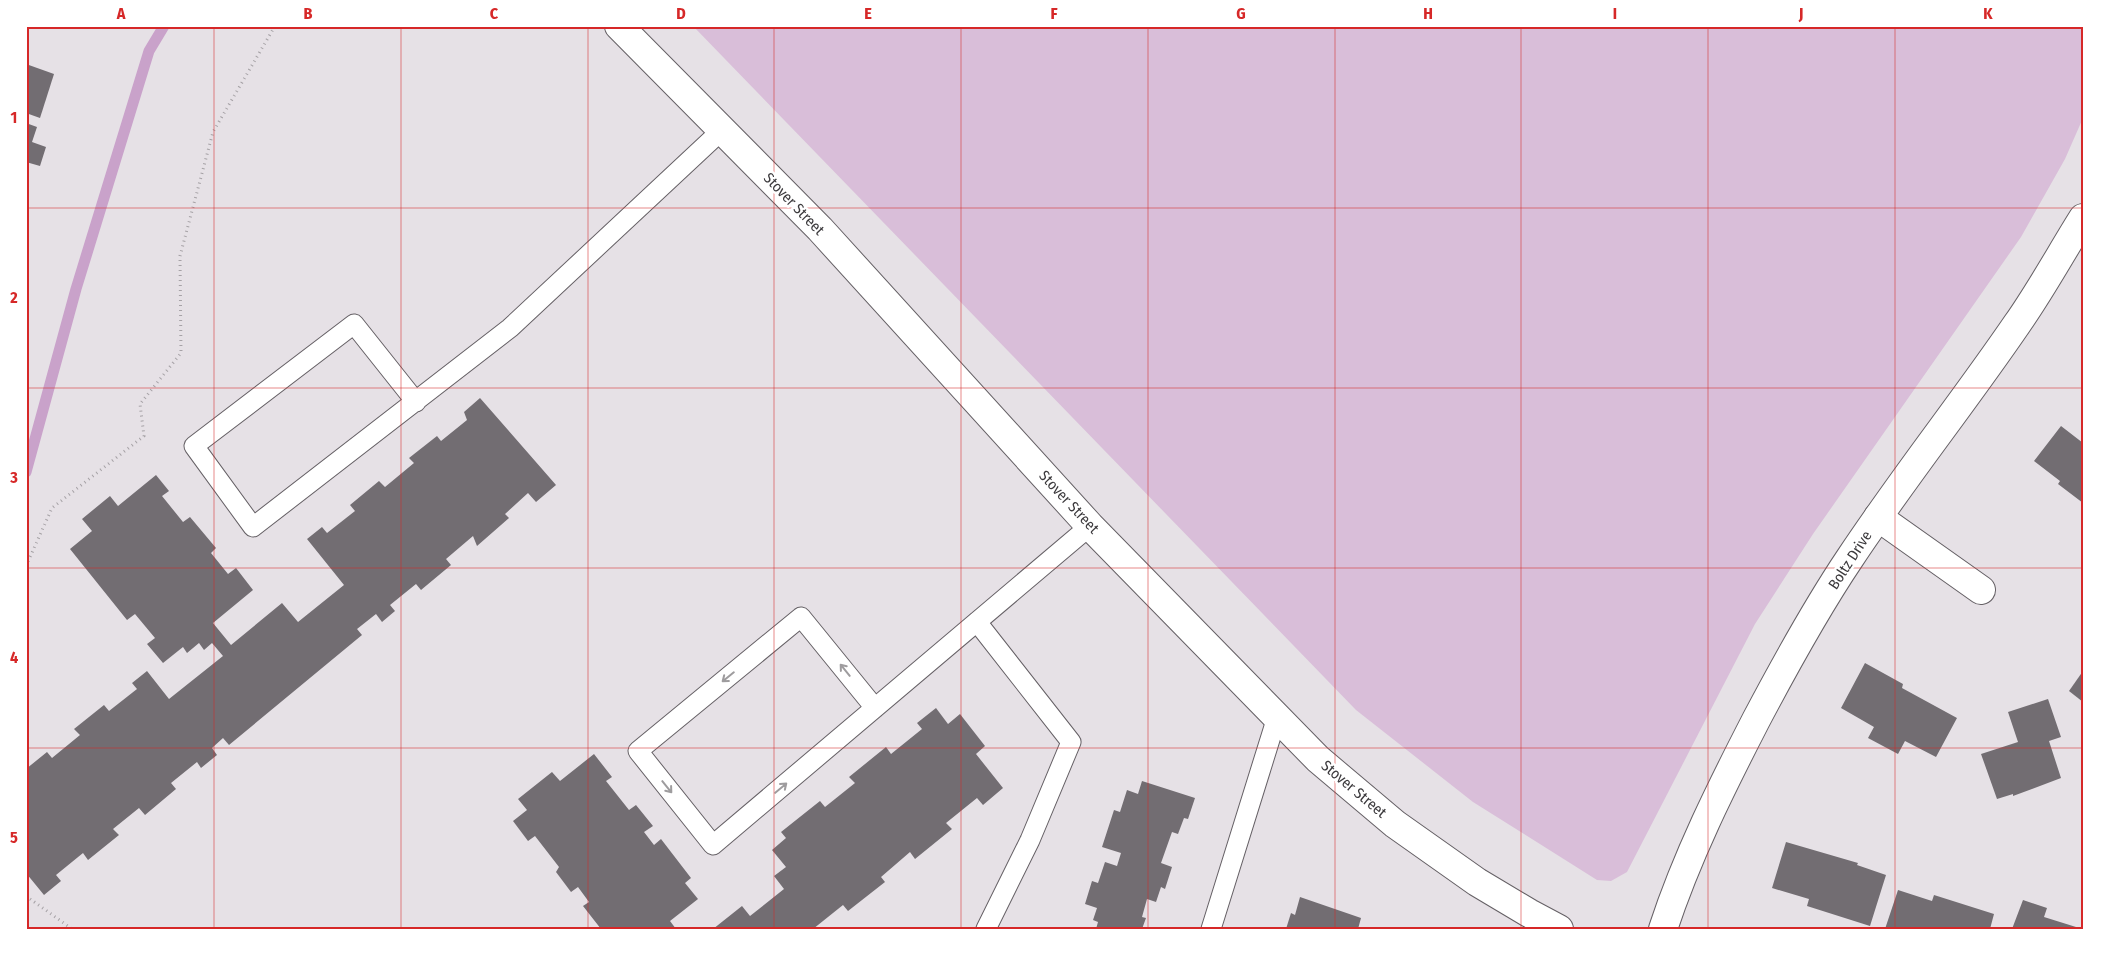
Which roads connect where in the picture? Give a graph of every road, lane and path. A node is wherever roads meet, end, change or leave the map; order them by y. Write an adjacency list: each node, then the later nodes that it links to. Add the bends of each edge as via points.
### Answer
1 (275, 26): 8 (path, via 213,132 180,256 181,354 140,404 144,436 52,508)
2 (619, 26): 3 (street, Stover Street)
3 (722, 130): 5 (lane, via 510,328); 7 (street, Stover Street, via 820,229)
4 (2083, 218): 6 (street, Boltz Drive, via 2018,323)
5 (416, 402): 5 (lane, via 253,527 194,446 354,324)
6 (1878, 517): 9 (street); 18 (street, Boltz Drive, via 1791,654 1727,776 1677,886)
7 (1090, 526): 10 (lane); 12 (street, Stover Street)
8 (26, 566)
9 (1981, 590)
10 (977, 622): 11 (lane); 15 (lane, via 1071,742 1030,840)
11 (876, 708): 11 (lane, one-way to 11, via 801,617 638,751 713,845)
12 (1276, 717): 16 (lane); 17 (street, Stover Street, via 1318,759 1395,824 1477,882)
13 (26, 896): 14 (path)
14 (72, 929)
15 (986, 929)
16 (1211, 929)
17 (1559, 929)
18 (1663, 929)

